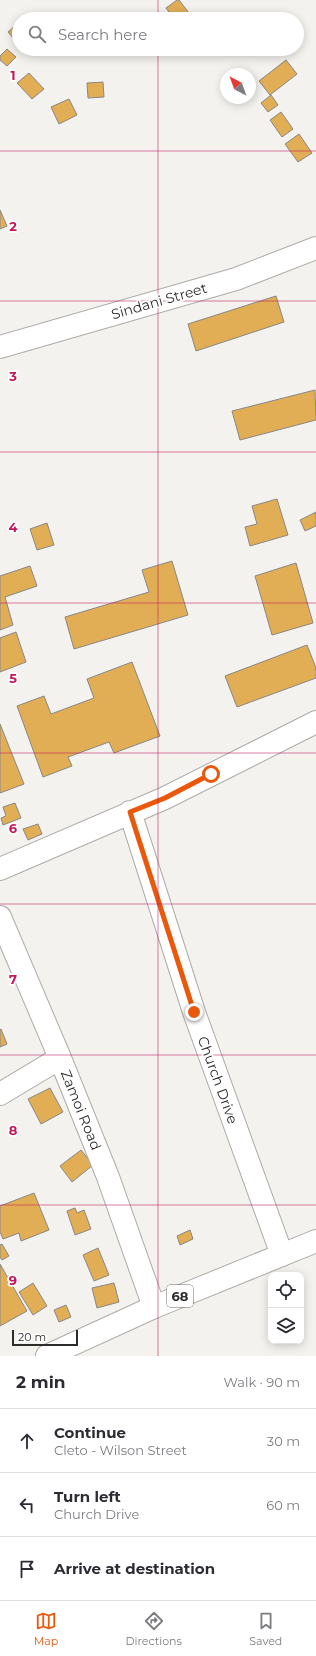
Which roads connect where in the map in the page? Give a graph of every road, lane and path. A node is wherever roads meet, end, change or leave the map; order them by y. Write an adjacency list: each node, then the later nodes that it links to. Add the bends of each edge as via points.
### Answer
1 (316, 248): 2 (street, Sindani Street, via 236,279)
2 (0, 347)
3 (316, 722): 4 (street, via 165,798)
4 (130, 812): 5 (street); 10 (street, Church Drive, via 194,1012)
5 (0, 869)
6 (0, 917): 7 (street, Zamoi Road)
7 (60, 1058): 8 (street); 11 (street, Zamoi Road, via 108,1177)
8 (0, 1094)
9 (316, 1241): 10 (street, 68)
10 (282, 1255): 11 (street, 68)
11 (154, 1307): 12 (street, 68)
12 (47, 1356)

